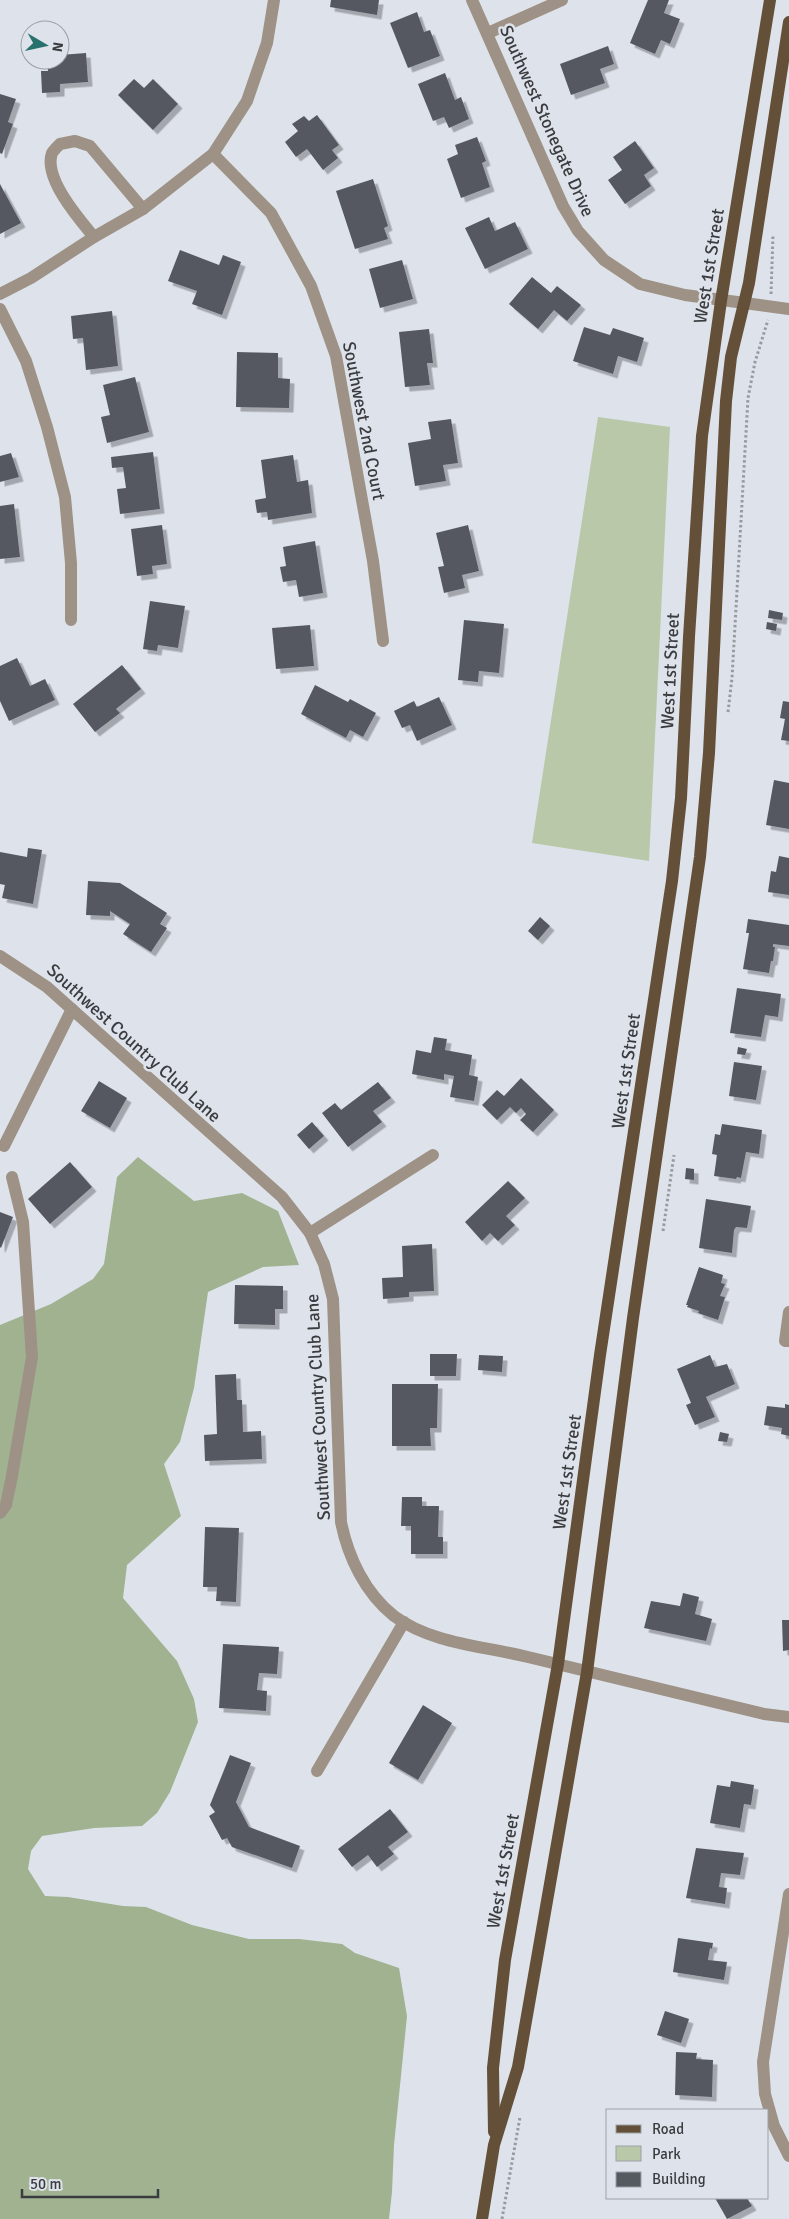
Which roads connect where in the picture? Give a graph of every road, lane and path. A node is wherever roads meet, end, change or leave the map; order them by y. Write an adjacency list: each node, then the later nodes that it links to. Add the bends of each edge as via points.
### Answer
1 (274, 0): 7 (street, via 267,43 246,101)
2 (472, 0): 6 (street, Southwest Stonegate Drive)
3 (562, 0): 6 (street)
4 (770, 0): 11 (main road, West 1st Street)
5 (789, 22): 12 (main road, West 1st Street, via 749,283)
6 (488, 33): 11 (street, Southwest Stonegate Drive, via 563,206 578,231 604,260 640,284)
7 (213, 154): 8 (street); 16 (street, Southwest 2nd Court, via 270,213 311,286 336,356 373,561)
8 (143, 209): 9 (street); 9 (street, via 90,146 75,141 60,144 52,153 55,181)
9 (94, 237): 10 (street)
10 (0, 294)
11 (722, 300): 12 (street, Southwest Stonegate Drive); 27 (main road, West 1st Street, via 702,436 681,798 672,881 600,1355)
12 (739, 304): 14 (street, Southwest Stonegate Drive); 28 (main road, West 1st Street, via 726,400 708,762 700,857 633,1318)
13 (0, 309): 15 (street, via 26,361 65,496 71,563)
14 (789, 309)
15 (71, 620)
16 (383, 641)
17 (0, 956): 18 (street, Southwest Country Club Lane, via 48,987)
18 (72, 1009): 19 (street); 22 (street, Southwest Country Club Lane, via 282,1197)
19 (4, 1146)
20 (433, 1155): 22 (street)
21 (12, 1177): 25 (street, via 23,1222 32,1358 12,1476 6,1505)
22 (310, 1233): 26 (street, Southwest Country Club Lane, via 324,1264 333,1299 341,1522 346,1546 375,1598)
23 (789, 1312): 24 (street)
24 (787, 1341)
25 (0, 1513)
26 (404, 1622): 27 (street, Southwest Country Club Lane, via 441,1638); 30 (street)
27 (558, 1664): 28 (street, Southwest Country Club Lane); 32 (main road, West 1st Street, via 505,1960 493,2068)
28 (587, 1672): 29 (street, Southwest Country Club Lane, via 764,1714); 32 (main road, West 1st Street, via 518,2067)
29 (789, 1717)
30 (317, 1770)
31 (789, 1894): 33 (street, via 763,2062 765,2094 774,2126)
32 (494, 2145): 34 (main road, West 1st Street)
33 (789, 2156)
34 (482, 2219)

